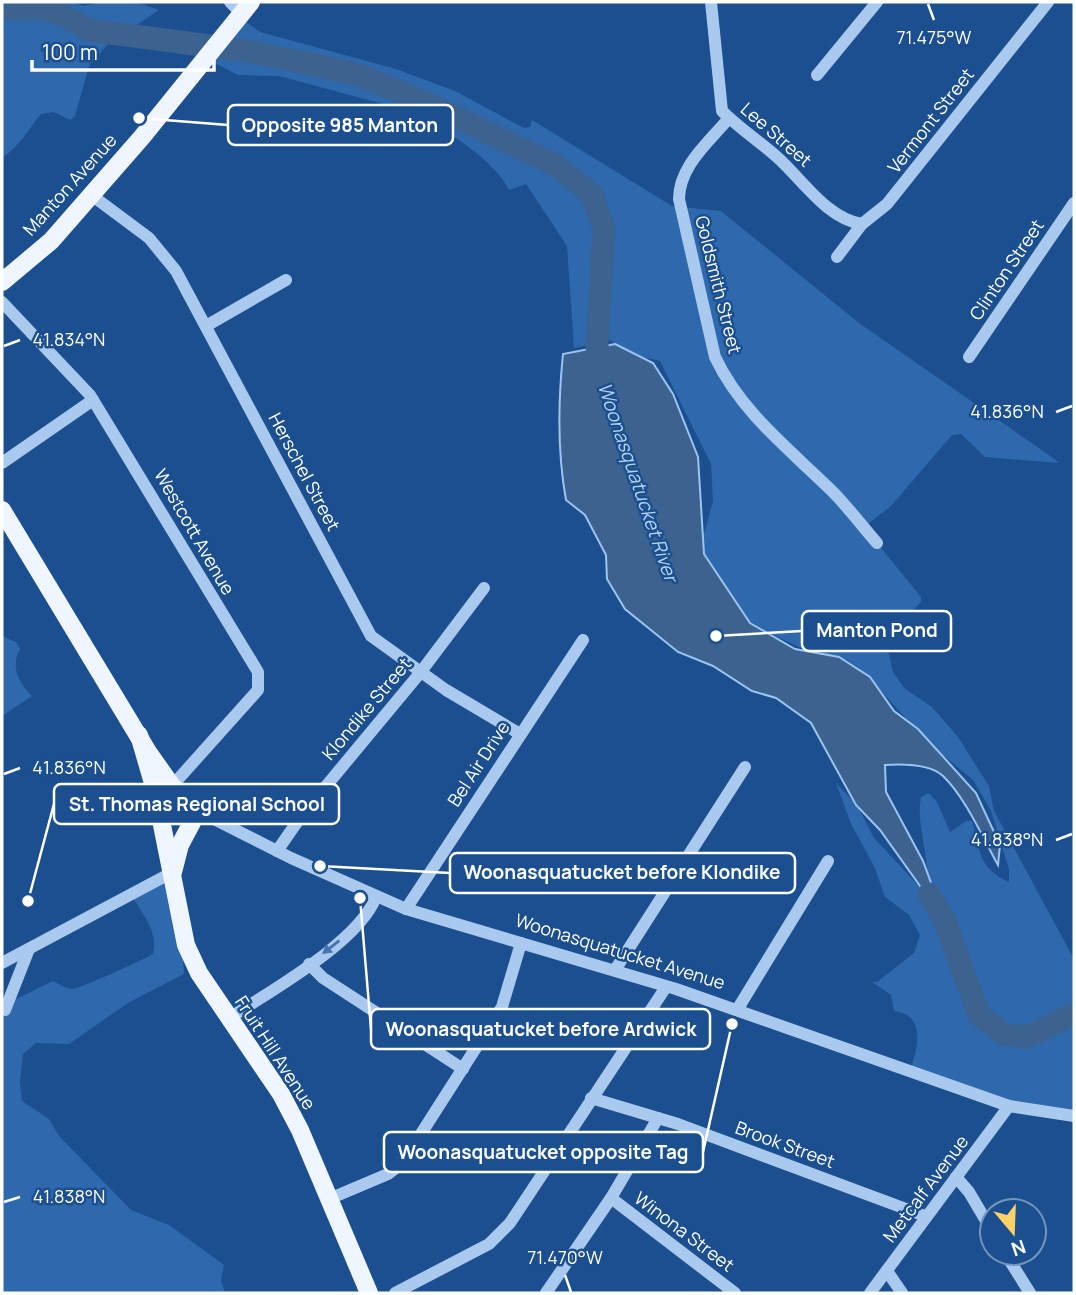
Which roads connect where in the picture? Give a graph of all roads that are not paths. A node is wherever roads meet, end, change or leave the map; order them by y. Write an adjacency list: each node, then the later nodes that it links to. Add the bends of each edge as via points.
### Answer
1 (711, 2): 6 (street, Lee Street, via 722,111)
2 (877, 2): 5 (street)
3 (1048, 2): 9 (street, Vermont Street, via 887,204)
4 (238, 9): 7 (main road, Manton Avenue, via 142,137)
5 (817, 75)
6 (729, 118): 9 (street, Lee Street, via 789,167 818,198); 19 (street, Goldsmith Street, via 688,166 679,184 680,206 715,357 725,379 753,415)
7 (90, 194): 12 (main road, Manton Avenue, via 51,241); 14 (street, Herschel Street, via 162,252)
8 (1074, 203): 15 (street, Clinton Street)
9 (862, 224): 10 (street, Vermont Street)
10 (837, 257)
11 (286, 280): 14 (street)
12 (2, 282)
13 (2, 302): 16 (street, Westcott Avenue)
14 (206, 326): 22 (street, Herschel Street, via 371,636)
15 (969, 357)
16 (93, 400): 17 (street); 26 (street, Westcott Avenue, via 260,679 258,690)
17 (2, 463)
18 (2, 510): 24 (main road, Fruit Hill Avenue)
19 (877, 543)
20 (484, 589): 22 (street, Klondike Street)
21 (583, 640): 23 (street, Bel Air Drive)
22 (420, 673): 23 (street, Herschel Street); 28 (street, Klondike Street)
23 (520, 734): 32 (street, Bel Air Drive)
24 (139, 735): 26 (main road, Fruit Hill Avenue); 30 (main road, Fruit Hill Avenue)
25 (745, 767): 37 (street)
26 (172, 786): 27 (main road, Woonasquatucket Avenue)
27 (198, 811): 28 (street, Woonasquatucket Avenue); 30 (main road, Fruit Hill Avenue, via 180,845)
28 (277, 851): 31 (street, Woonasquatucket Avenue)
29 (828, 861): 40 (street)
30 (173, 872): 34 (street); 41 (main road, Fruit Hill Avenue, via 180,930)
31 (376, 897): 32 (street, Woonasquatucket Avenue); 36 (street, one-way to 36, via 363,920)
32 (406, 909): 33 (street, Woonasquatucket Avenue)
33 (521, 943): 37 (street, Woonasquatucket Avenue); 42 (street, via 502,1007)
34 (29, 949): 35 (street); 39 (street)
35 (2, 963)
36 (309, 964): 41 (street); 42 (street, via 323,978)
37 (615, 970): 38 (street, Woonasquatucket Avenue)
38 (666, 987): 40 (street, Woonasquatucket Avenue); 43 (street)
39 (5, 1010)
40 (737, 1010): 44 (street, Woonasquatucket Avenue)
41 (228, 1019): 49 (main road, Fruit Hill Avenue, via 281,1094 310,1149)
42 (463, 1069): 49 (street, via 397,1168)
43 (591, 1098): 46 (street, Brook Street); 55 (street, via 510,1223 489,1244)
44 (1009, 1106): 45 (street, Woonasquatucket Avenue); 47 (street, Metcalf Avenue)
45 (1074, 1116)
46 (658, 1118): 48 (street); 51 (street, Brook Street)
47 (956, 1177): 50 (street); 51 (street, Metcalf Avenue)
48 (611, 1198): 56 (street); 57 (street, Winona Street)
49 (329, 1199): 54 (main road, Fruit Hill Avenue)
50 (978, 1210)
51 (925, 1216): 53 (street, Metcalf Avenue)
52 (1014, 1267): 60 (street)
53 (887, 1271): 58 (street, Metcalf Avenue); 59 (street)
54 (369, 1293)
55 (395, 1293)
56 (546, 1293)
57 (735, 1293)
58 (870, 1293)
59 (902, 1293)
60 (1030, 1293)

